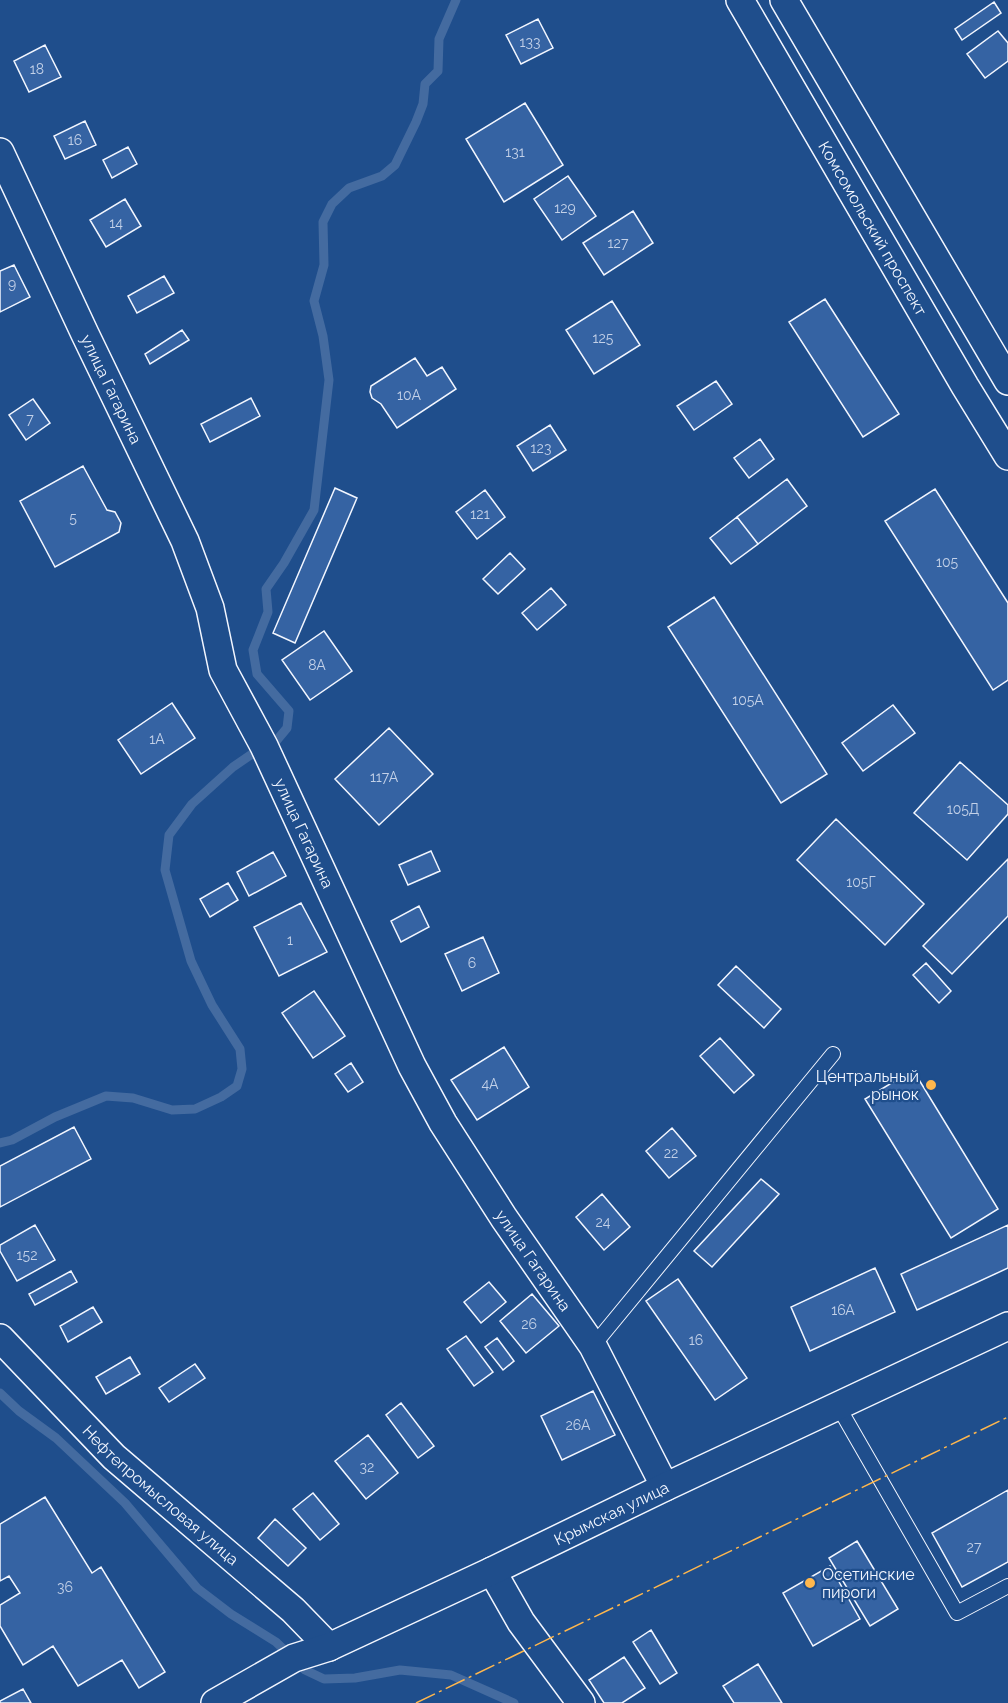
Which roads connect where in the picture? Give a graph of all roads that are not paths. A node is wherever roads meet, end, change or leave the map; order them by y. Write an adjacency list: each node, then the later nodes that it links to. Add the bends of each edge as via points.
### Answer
1 (740, 0): 3 (street, Комсомольский проспект)
2 (793, 4): 3 (street); 5 (street)
3 (760, 33): 6 (street, Комсомольский проспект)
4 (0, 152): 10 (street, улица Гагарина, via 185,541 210,608 223,670 264,746 412,1066 504,1218)
5 (1008, 381)
6 (1008, 456)
7 (833, 1054): 10 (lane)
8 (1008, 1326): 11 (street, Крымская улица)
9 (0, 1338): 15 (street, Нефтепромысловая улица, via 114,1457 293,1610)
10 (593, 1346): 12 (street, улица Гагарина)
11 (838, 1406): 12 (street, Крымская улица); 14 (lane, via 957,1613)
12 (665, 1487): 13 (street, Крымская улица)
13 (492, 1571): 15 (street, Крымская улица); 17 (street, via 521,1622)
14 (1008, 1586)
15 (329, 1647): 16 (street, Крымская улица, via 294,1658)
16 (214, 1703)
17 (581, 1703)

